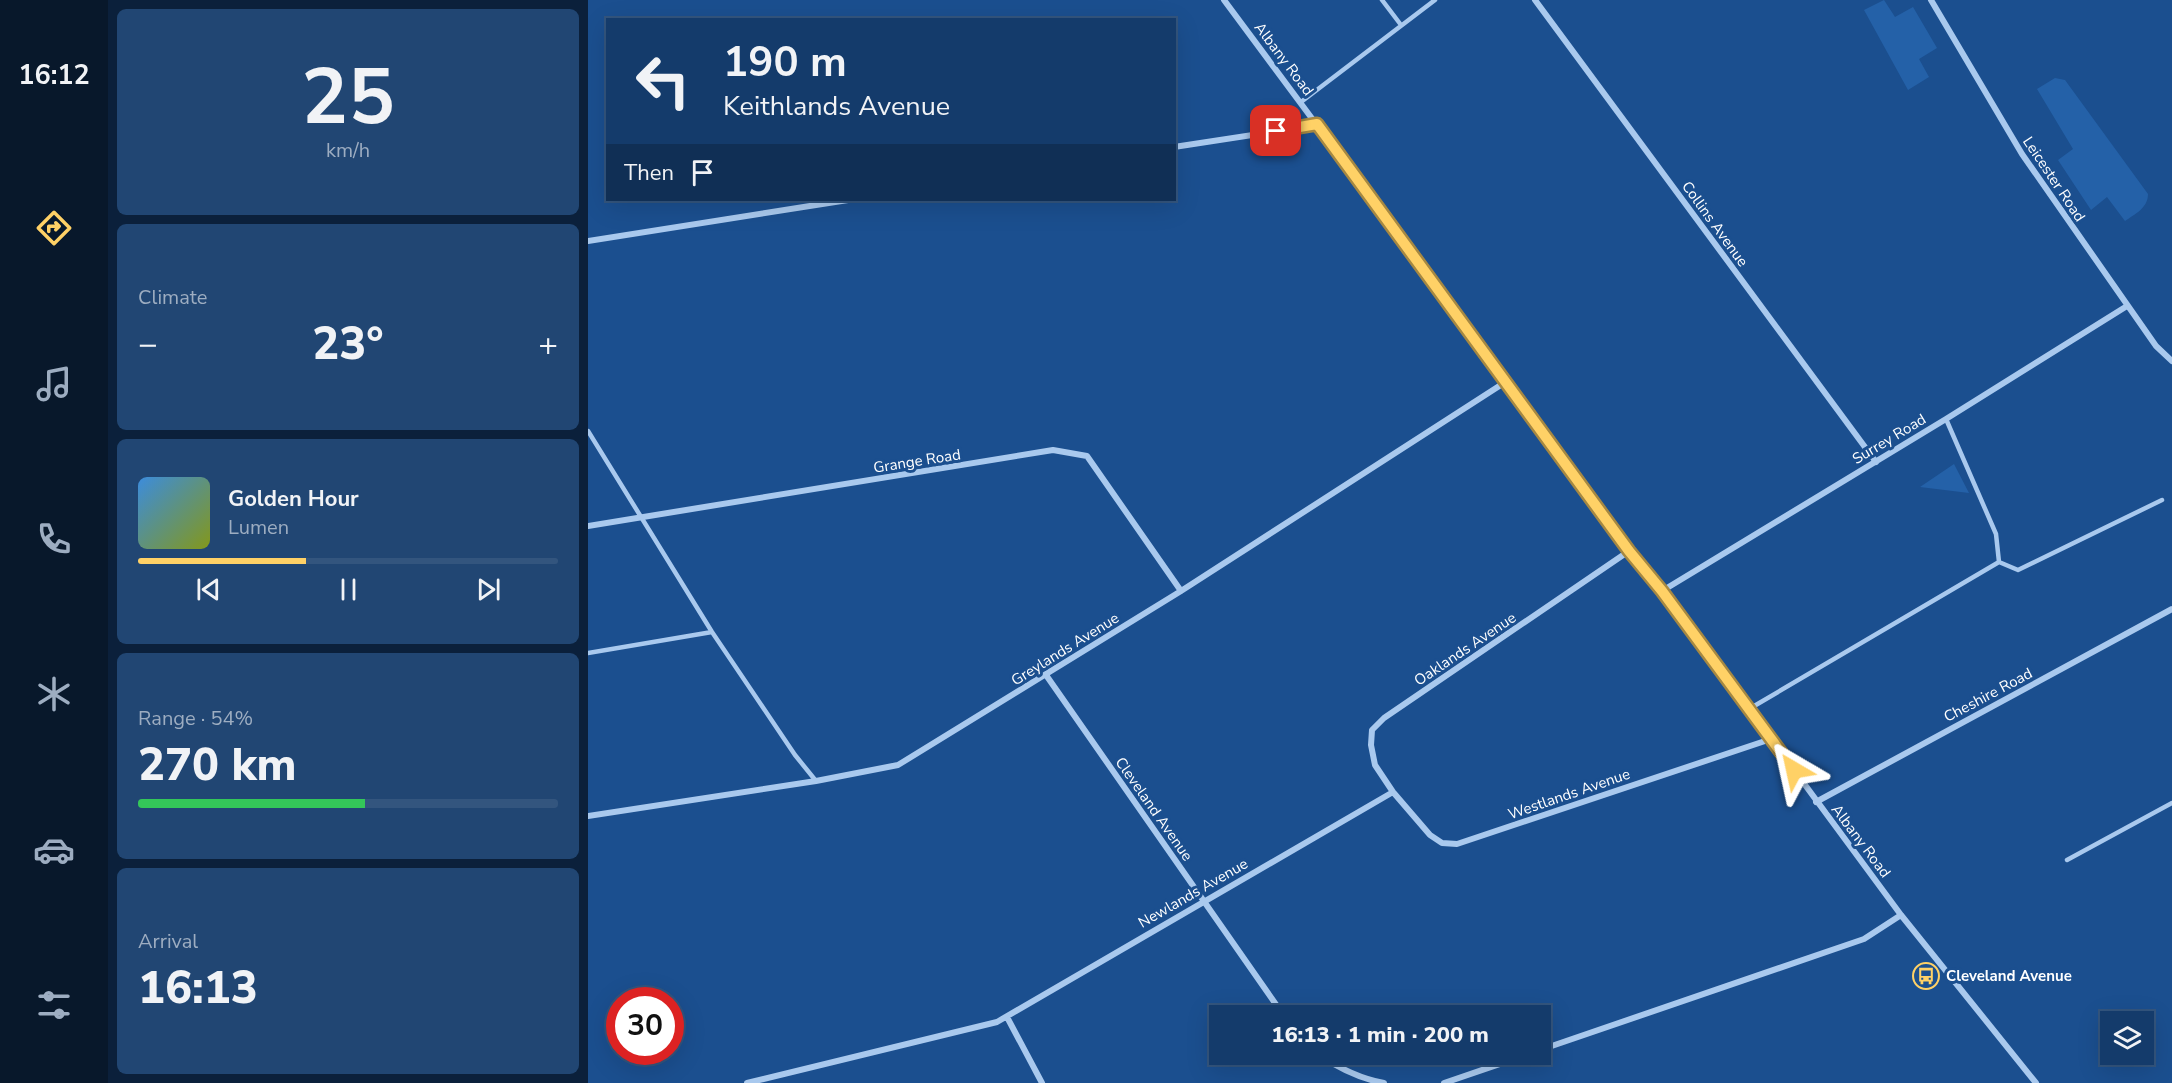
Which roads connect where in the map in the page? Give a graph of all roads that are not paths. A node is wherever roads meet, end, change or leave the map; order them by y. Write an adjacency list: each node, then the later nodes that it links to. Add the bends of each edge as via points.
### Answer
1 (1224, 0): 7 (street, Albany Road)
2 (1382, 0): 6 (lane)
3 (1435, 0): 6 (lane)
4 (1535, 0): 17 (street, Collins Avenue)
5 (1931, 0): 12 (street, Leicester Road, via 2022,154)
6 (1401, 25): 7 (lane)
7 (1301, 102): 8 (street, Albany Road)
8 (1317, 124): 9 (street); 14 (street, Albany Road)
9 (1176, 147)
10 (842, 201): 11 (street)
11 (588, 241)
12 (2127, 306): 13 (street, Leicester Road); 15 (street, Surrey Road)
13 (2172, 361)
14 (1507, 381): 21 (street, Albany Road); 23 (street, Greylands Avenue)
15 (1946, 419): 17 (street, Surrey Road); 22 (lane, via 1996,534)
16 (588, 431): 19 (lane)
17 (1875, 462): 24 (street, Surrey Road)
18 (2162, 501): 22 (lane, via 2018,570)
19 (642, 518): 20 (street, Grange Road); 23 (street, Grange Road, via 1053,450 1087,456); 26 (lane)
20 (588, 526)
21 (1629, 551): 24 (street, Albany Road); 32 (street, Oaklands Avenue, via 1394,711 1372,730 1375,765)
22 (1999, 562): 29 (lane)
23 (1181, 591): 28 (street, Greylands Avenue)
24 (1662, 591): 29 (street, Albany Road)
25 (2171, 612): 33 (street, Cheshire Road)
26 (712, 632): 27 (lane); 31 (lane)
27 (588, 652)
28 (1046, 675): 31 (street, Greylands Avenue, via 898,765); 37 (street, Cleveland Avenue)
29 (1749, 709): 30 (street, Albany Road)
30 (1771, 739): 32 (street, Westlands Avenue, via 1457,844 1442,843 1430,835); 33 (street, Albany Road)
31 (816, 781): 35 (street, Greylands Avenue)
32 (1393, 792): 37 (street, Newlands Avenue)
33 (1816, 802): 38 (street, Albany Road)
34 (2172, 804): 36 (lane)
35 (588, 816)
36 (2067, 860)
37 (1204, 901): 39 (street, Cleveland Avenue); 40 (street, Newlands Avenue)
38 (1900, 915): 41 (street, via 1864,939); 48 (street, Albany Road)
39 (1276, 1005)
40 (1007, 1017): 44 (street, Newlands Avenue); 45 (street)
41 (1551, 1046)
42 (1339, 1065): 46 (street, via 1370,1081)
43 (1497, 1065): 47 (street)
44 (747, 1083)
45 (1042, 1083)
46 (1384, 1083)
47 (1444, 1083)
48 (2036, 1083)

